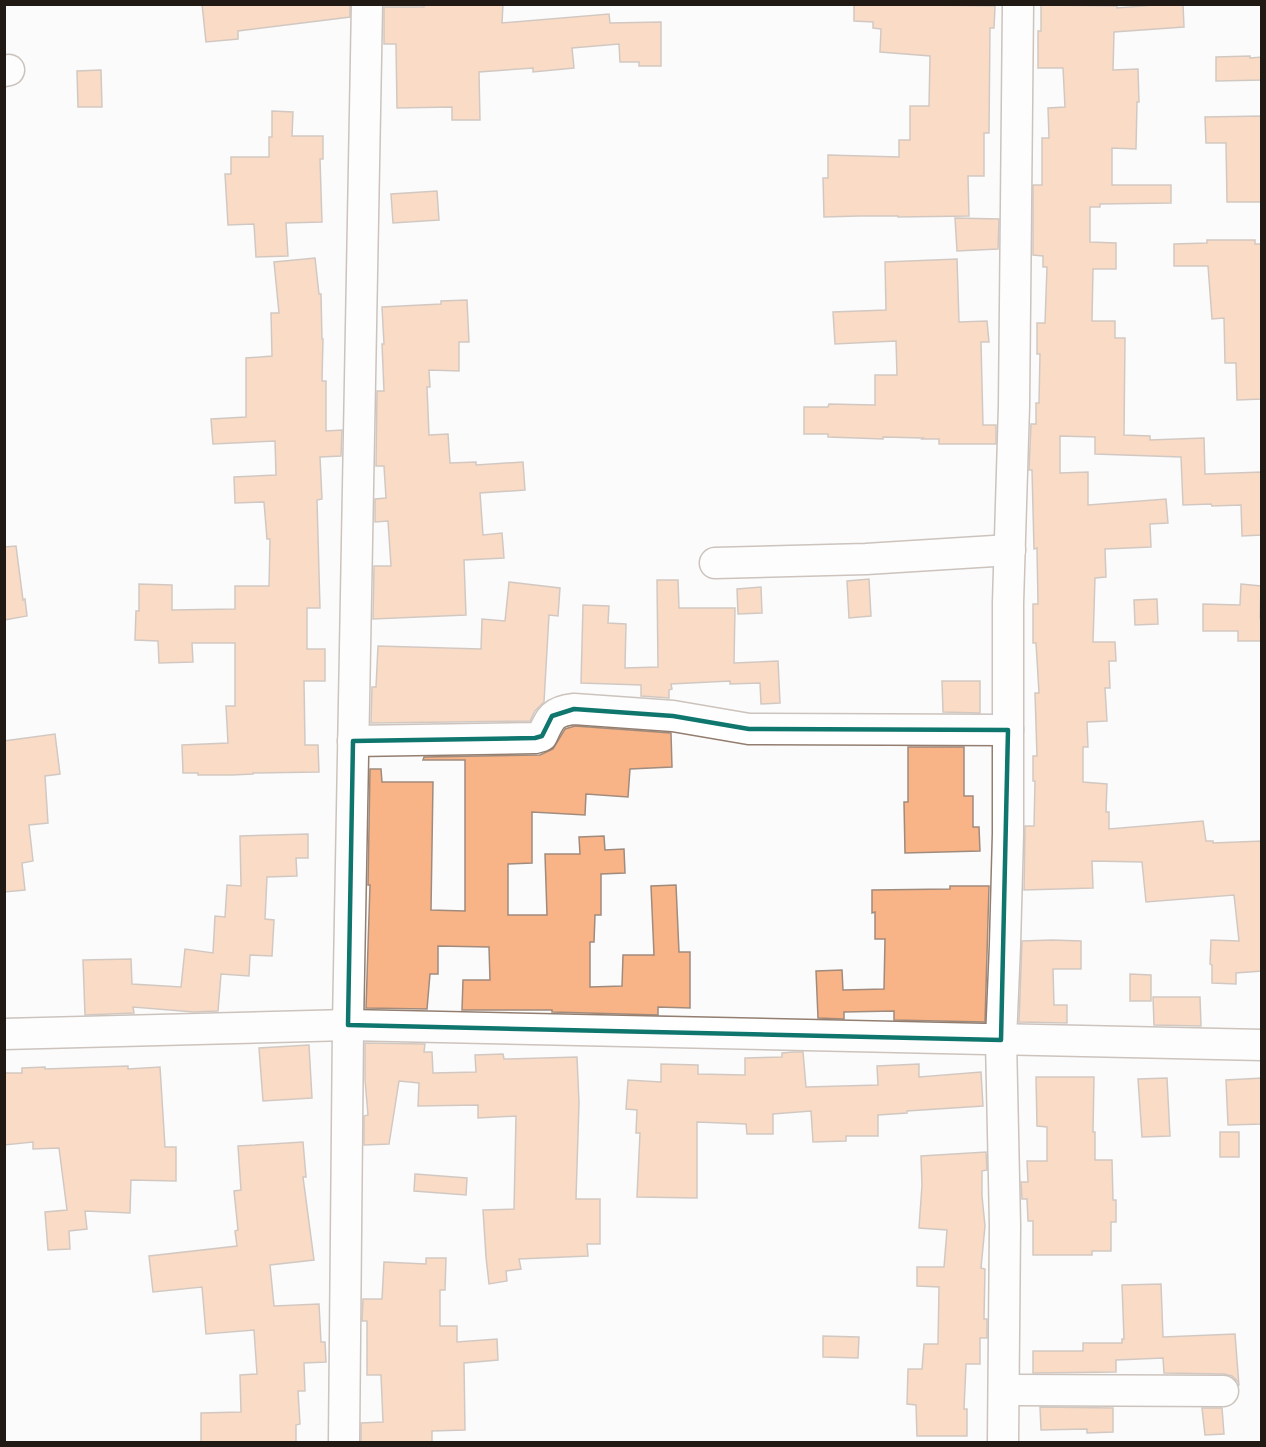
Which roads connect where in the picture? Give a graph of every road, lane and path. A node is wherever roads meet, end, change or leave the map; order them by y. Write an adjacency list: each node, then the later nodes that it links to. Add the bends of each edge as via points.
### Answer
1 (367, 4): 6 (street)
2 (1018, 4): 3 (street)
3 (1010, 550): 4 (street); 5 (street)
4 (715, 563)
5 (1008, 730): 6 (street, via 749,729 673,716 574,709 552,716 542,736 535,738); 9 (street)
6 (353, 741): 7 (street)
7 (348, 1025): 8 (street); 9 (street); 13 (street)
8 (4, 1034)
9 (1001, 1040): 10 (street); 11 (street)
10 (1262, 1045)
11 (1004, 1390): 12 (street); 14 (street)
12 (1223, 1391)
13 (344, 1443)
14 (1003, 1443)

